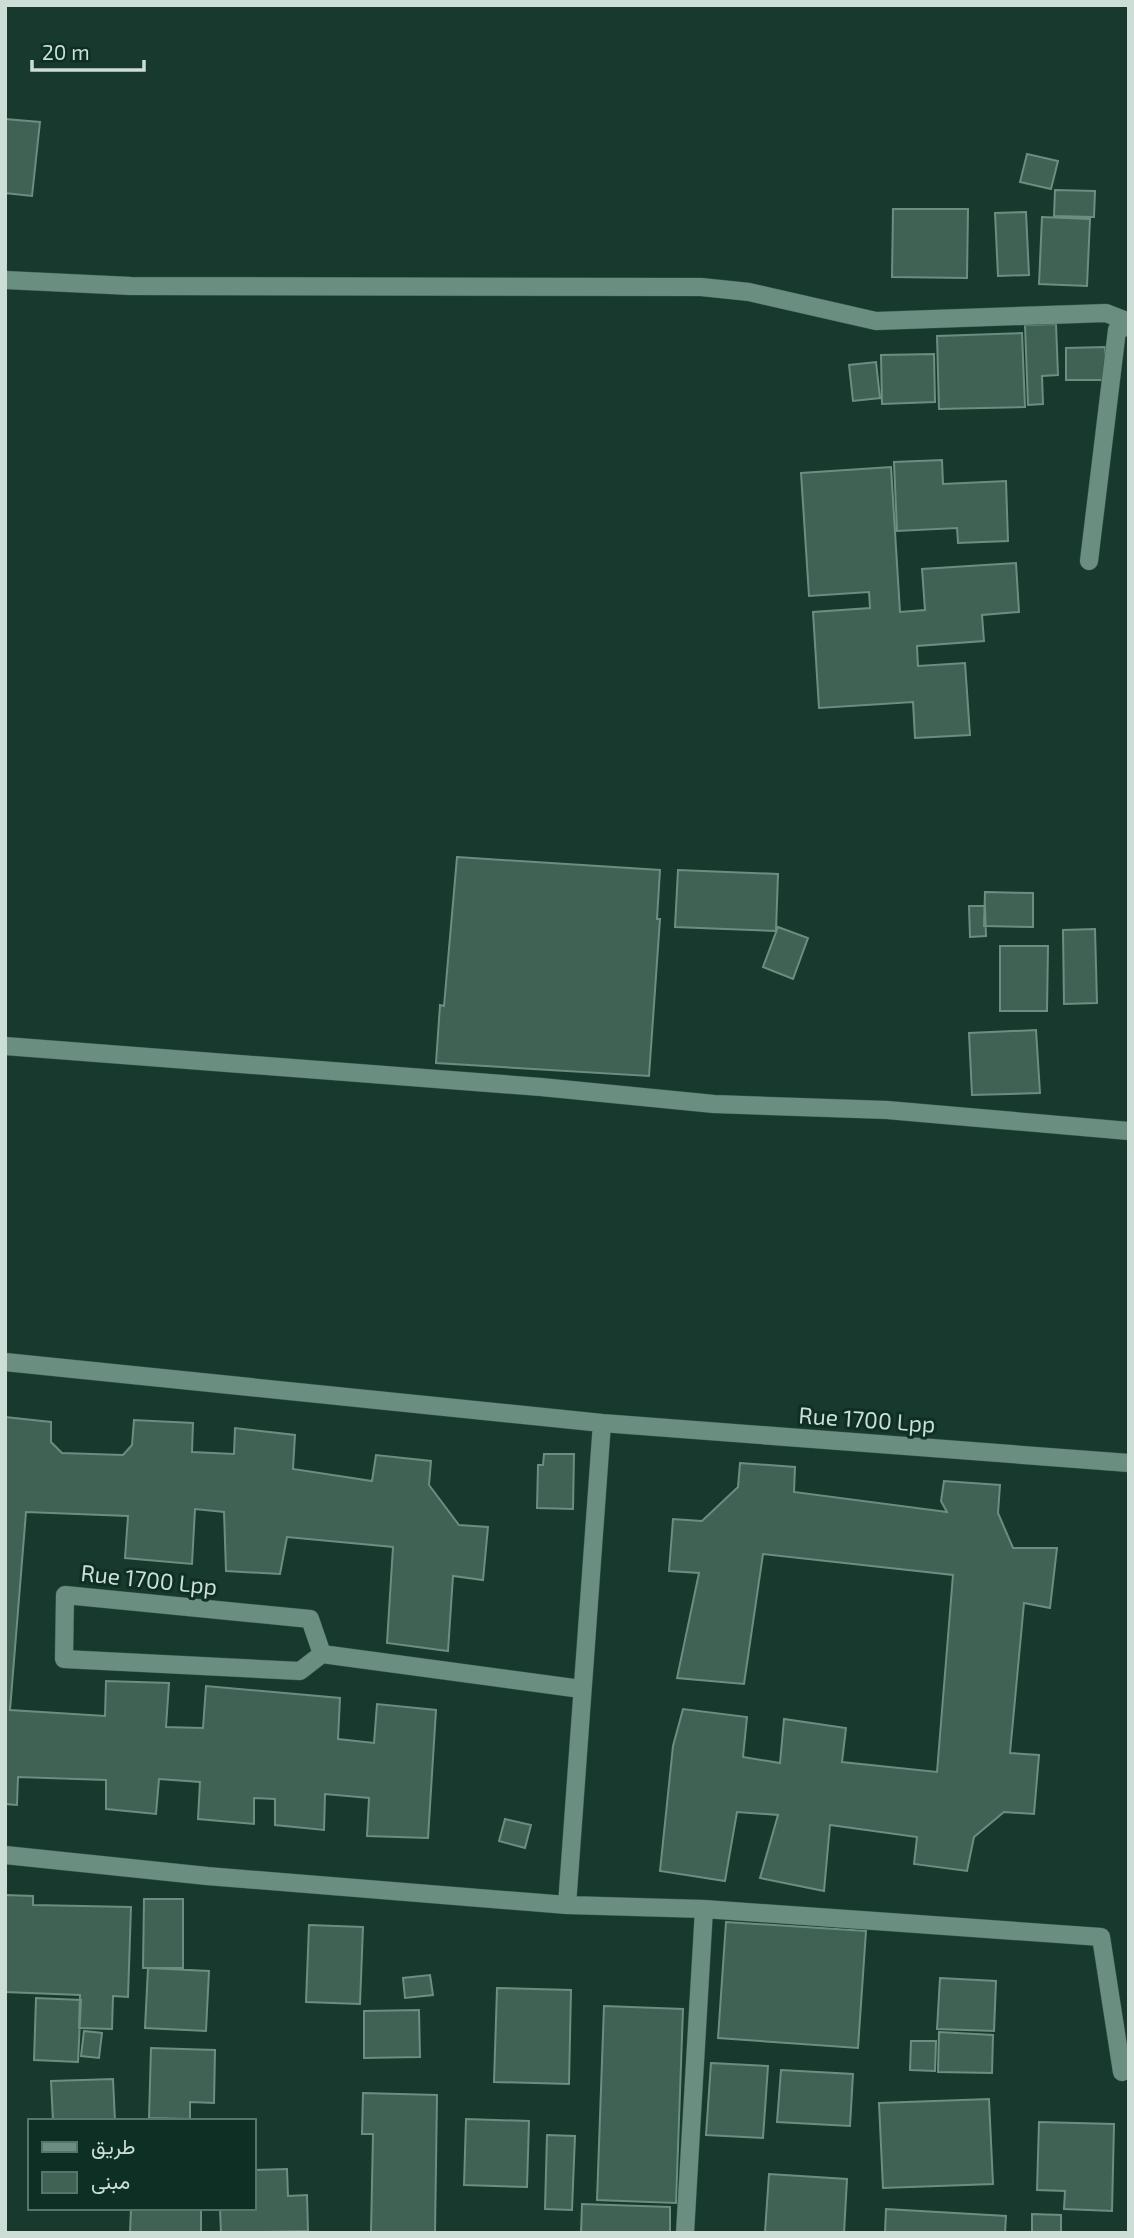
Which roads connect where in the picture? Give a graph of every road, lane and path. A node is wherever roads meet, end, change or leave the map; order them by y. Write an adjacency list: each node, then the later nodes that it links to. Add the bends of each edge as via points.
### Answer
1 (5, 279): 2 (street, via 131,286 701,287 749,292 876,321 1107,313)
2 (1129, 324): 3 (street, via 1116,330)
3 (1089, 561)
4 (5, 1046): 5 (street, via 714,1104 887,1110)
5 (1129, 1130)
6 (5, 1362): 7 (street, Rue 1700 Lpp)
7 (602, 1423): 8 (street, Rue 1700 Lpp); 10 (street)
8 (1129, 1463)
9 (323, 1654): 9 (street, Rue 1700 Lpp, via 310,1619 65,1595 64,1659 300,1671); 10 (street)
10 (581, 1689): 12 (street)
11 (5, 1855): 12 (street)
12 (567, 1905): 13 (street)
13 (704, 1909): 14 (street, via 1101,1937); 15 (street)
14 (1122, 2072)
15 (685, 2233)

